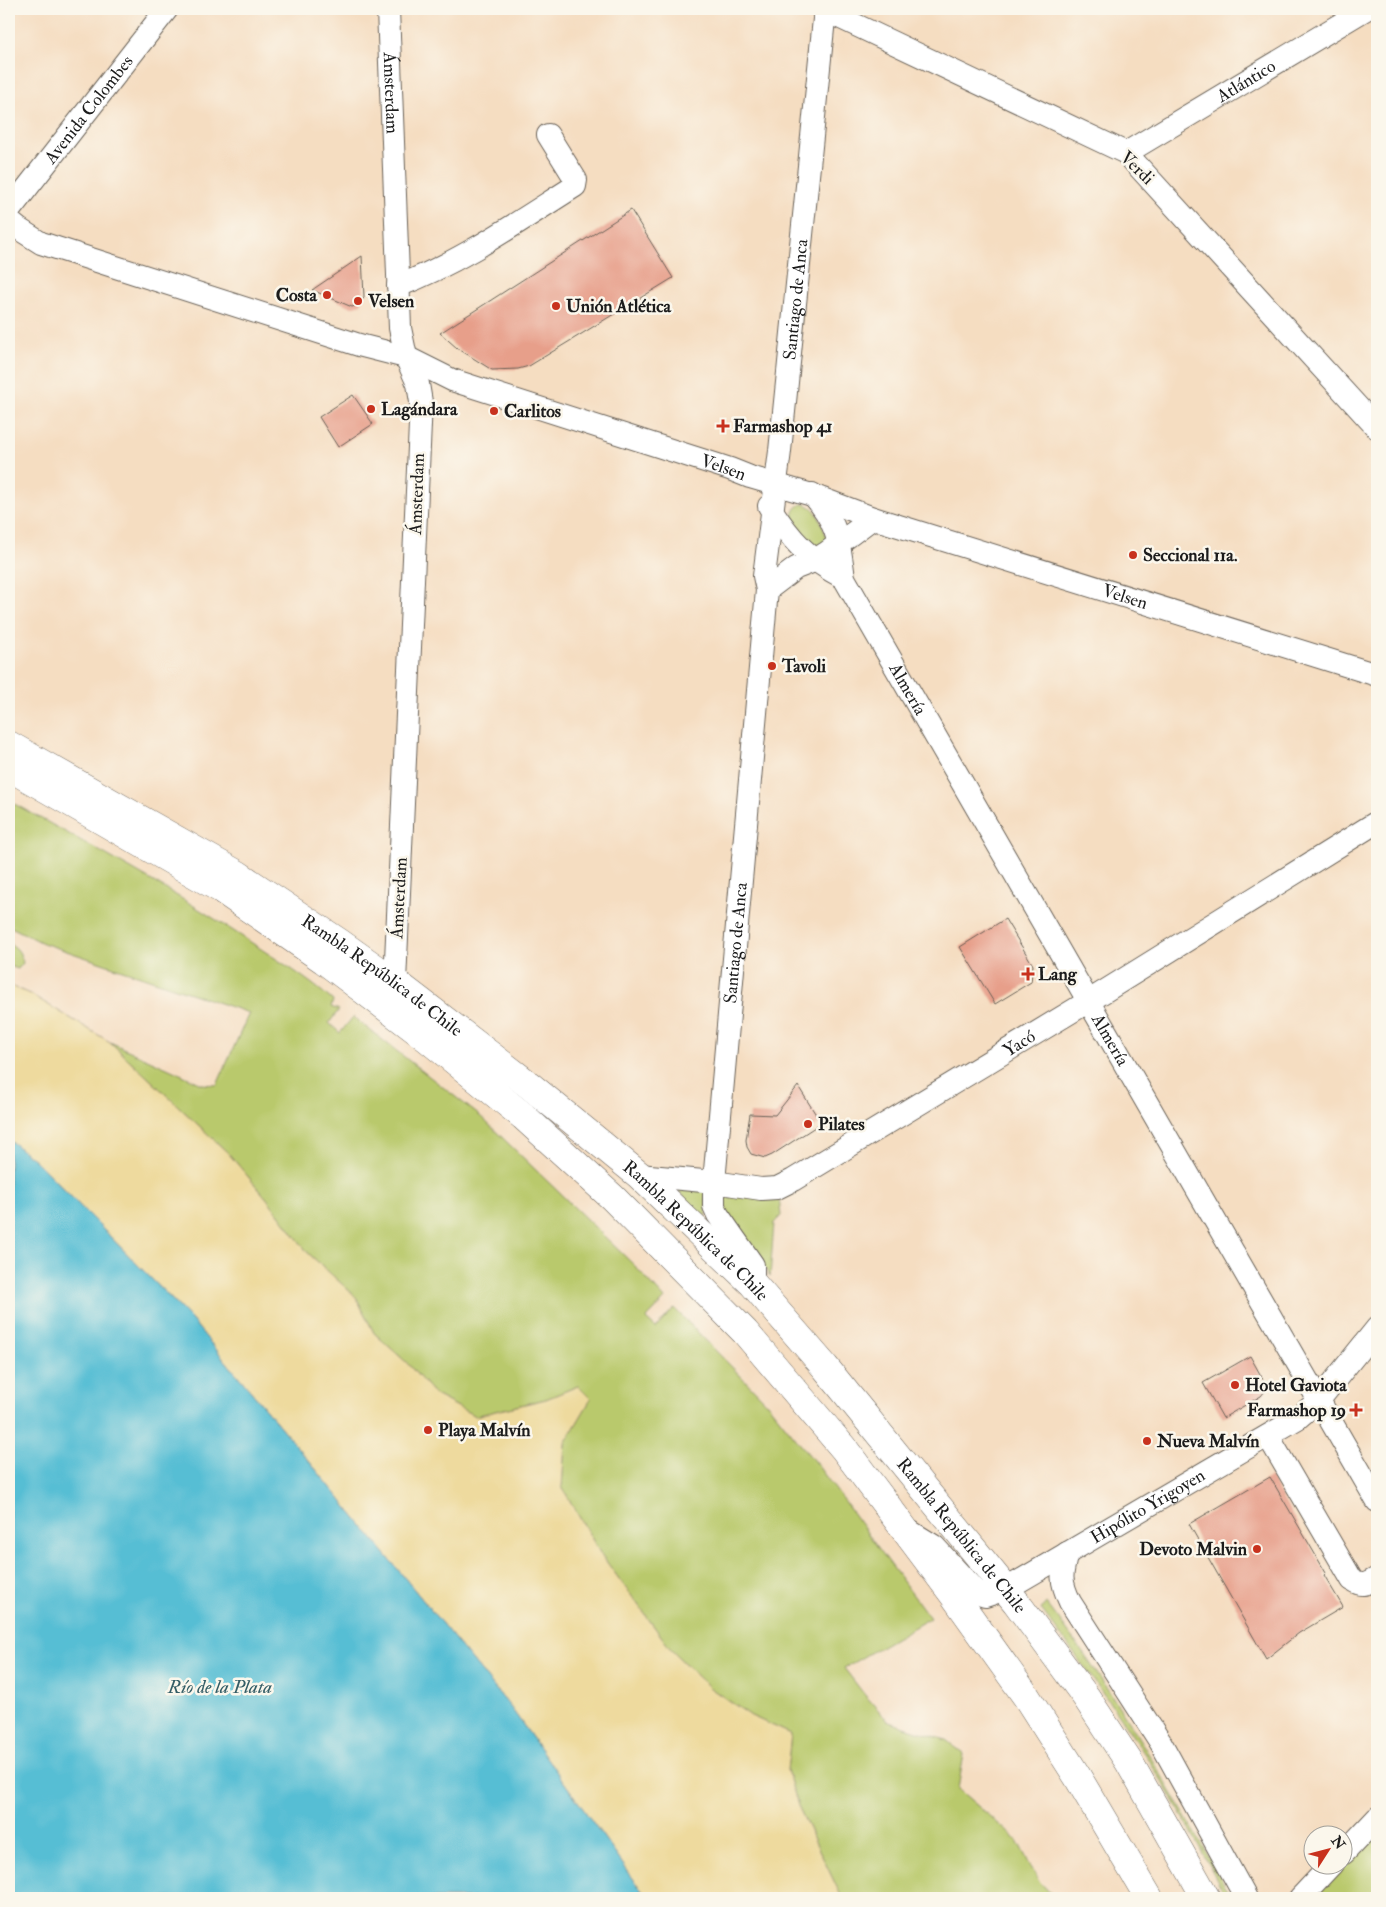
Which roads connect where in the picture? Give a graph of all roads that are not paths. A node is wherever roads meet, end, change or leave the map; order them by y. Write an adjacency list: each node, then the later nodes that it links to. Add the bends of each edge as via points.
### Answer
1 (167, 9): 7 (street, Avenida Colombes)
2 (388, 9): 9 (street, Ámsterdam)
3 (824, 9): 6 (street, Verdi); 12 (street, Santiago de Anca)
4 (1366, 9): 6 (street, Atlántico)
5 (548, 135): 9 (street, via 576,180 575,186 438,268)
6 (1126, 153): 11 (street, Verdi)
7 (9, 211)
8 (9, 221): 10 (street, Velsen, via 40,242)
9 (398, 286): 10 (street, Ámsterdam, via 400,328)
10 (406, 357): 13 (street, Velsen, via 452,380); 26 (street, Ámsterdam, via 418,384 421,402)
11 (1377, 428)
12 (780, 451): 14 (street, Santiago de Anca); 15 (street, Almería)
13 (750, 477): 14 (street, Velsen); 16 (street)
14 (777, 484): 15 (street, Velsen); 16 (street, Santiago de Anca)
15 (812, 495): 17 (street, Velsen); 18 (street, Almería, via 829,515)
16 (773, 511): 19 (street); 21 (street, Santiago de Anca, via 764,576)
17 (873, 518): 18 (street); 22 (street, Velsen)
18 (838, 544): 19 (street); 20 (street, Almería)
19 (814, 561): 20 (street); 21 (street, via 796,568)
20 (844, 578): 27 (street, Almería)
21 (767, 590): 29 (street, Santiago de Anca)
22 (1377, 676)
23 (9, 745): 26 (main road, Rambla República de Chile, via 237,874)
24 (12, 771): 35 (main road, Rambla República de Chile, via 221,888 428,1038 523,1116 613,1198 745,1332 845,1450)
25 (1377, 822): 27 (street, Yacó)
26 (395, 982): 28 (main road, Rambla República de Chile, via 530,1085)
27 (1089, 1001): 29 (street, Yacó, via 777,1188 761,1189); 32 (street, Almería)
28 (639, 1175): 29 (street, Yacó); 30 (main road, Rambla República de Chile)
29 (714, 1182): 30 (street, Santiago de Anca, via 714,1206 753,1265)
30 (752, 1284): 38 (main road, Rambla República de Chile, via 825,1366)
31 (1377, 1328): 32 (street, Hipólito Yrigoyen)
32 (1319, 1400): 33 (street, Hipólito Yrigoyen, via 1298,1418); 34 (street, Almería)
33 (1268, 1436): 36 (street, Hipólito Yrigoyen); 37 (street, via 1352,1580 1366,1585)
34 (1377, 1501)
35 (903, 1527): 38 (street, Hipólito Yrigoyen, via 934,1546 977,1593 985,1596); 42 (main road, Rambla República de Chile, via 1026,1696 1078,1776)
36 (1067, 1553): 38 (street, Hipólito Yrigoyen); 44 (street, via 1061,1574 1070,1602 1161,1743)
37 (1377, 1578)
38 (1006, 1589): 43 (main road, Rambla República de Chile, via 1124,1754)
39 (1377, 1818): 40 (street)
40 (1354, 1842)
41 (1323, 1874): 45 (street)
42 (1149, 1898)
43 (1206, 1898)
44 (1246, 1898)
45 (1300, 1898)

